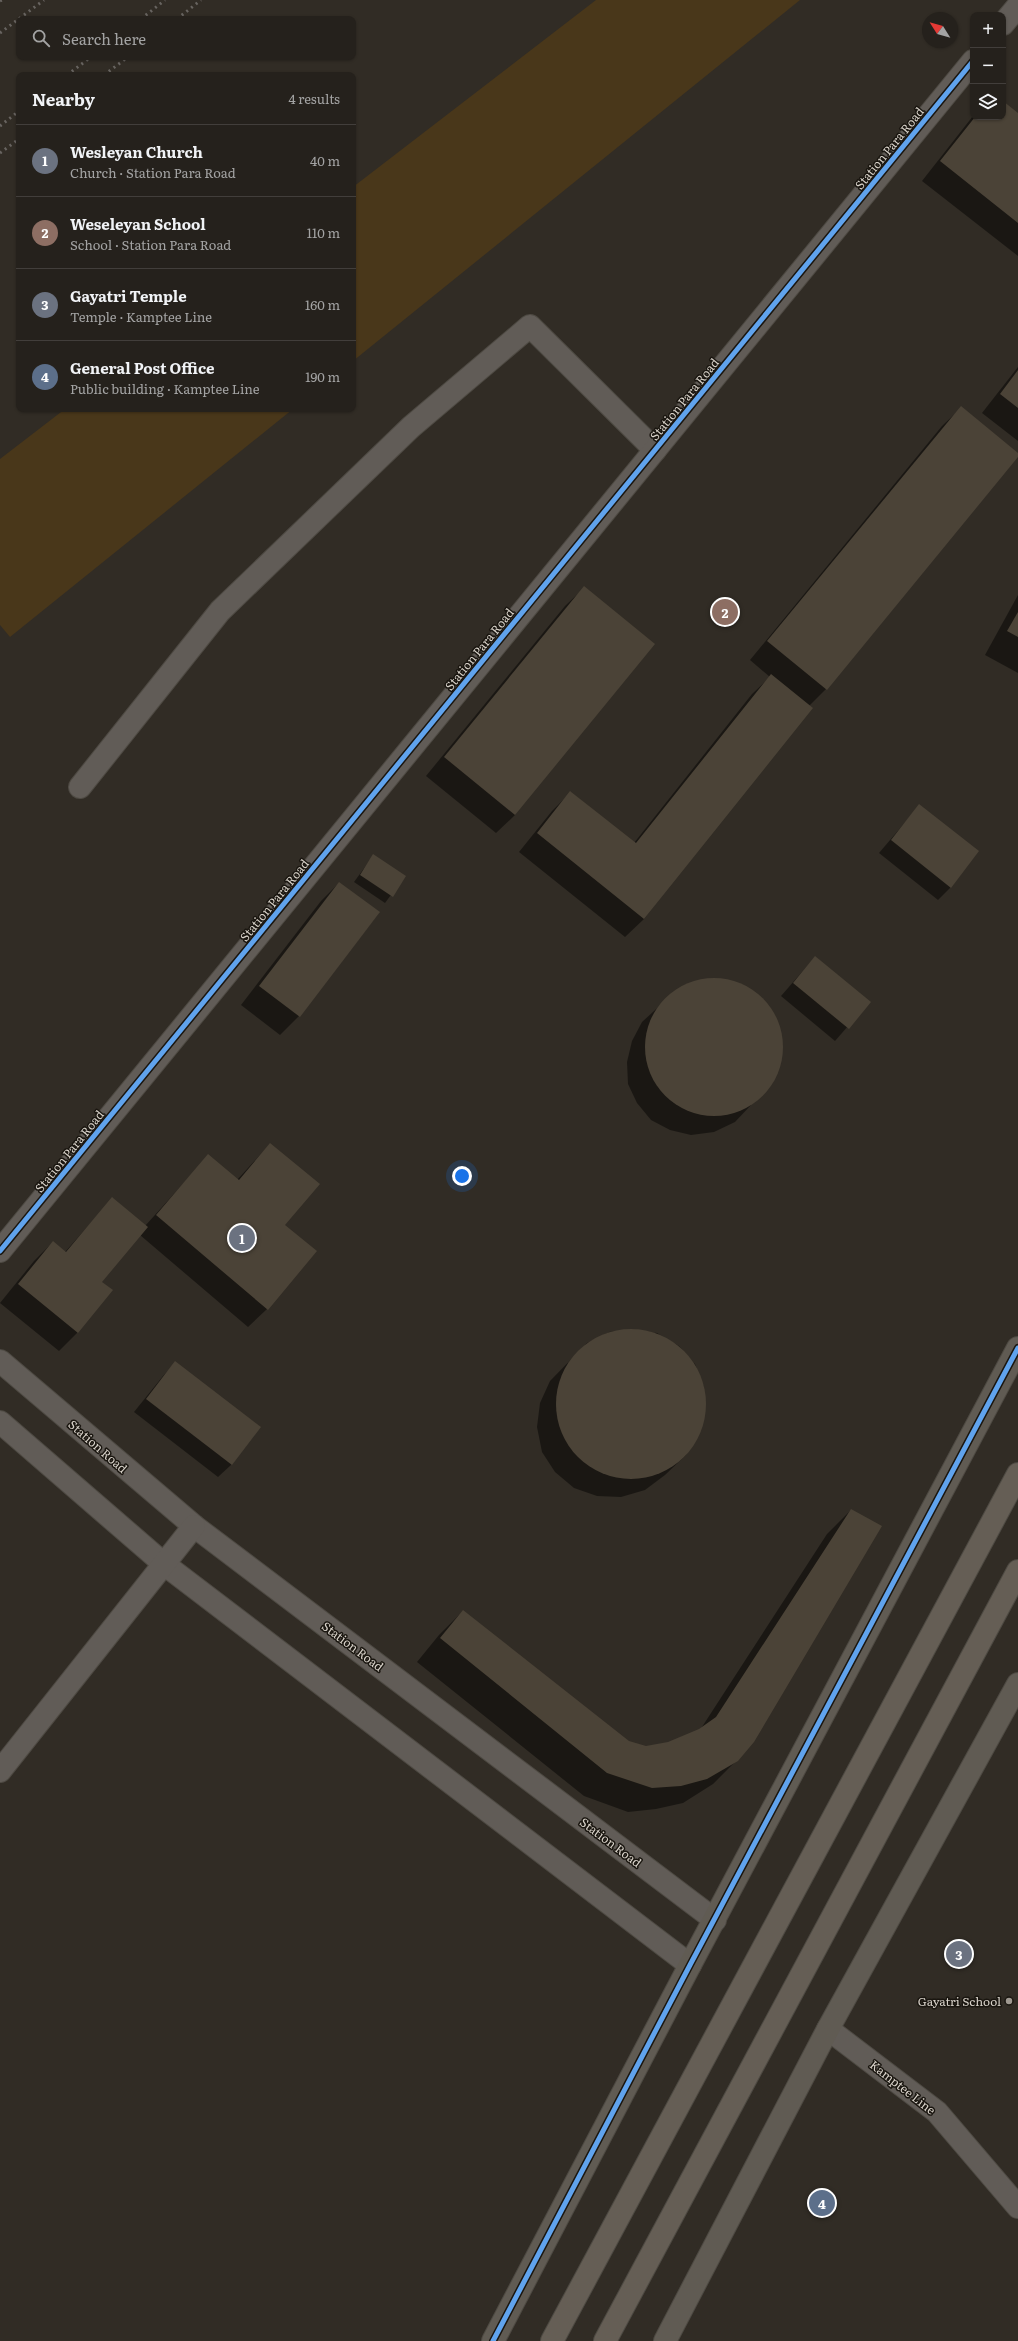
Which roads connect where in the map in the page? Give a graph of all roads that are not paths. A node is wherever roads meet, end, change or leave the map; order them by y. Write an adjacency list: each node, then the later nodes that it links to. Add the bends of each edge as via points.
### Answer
1 (1018, 6): 2 (street)
2 (1006, 20)
3 (970, 65): 4 (street, Station Para Road)
4 (655, 450): 5 (street, via 530,326 411,426 220,611); 6 (street, Station Para Road)
5 (80, 787)
6 (0, 1251)
7 (1018, 1348): 16 (street)
8 (0, 1361): 11 (street, Station Road)
9 (0, 1422): 12 (street)
10 (1018, 1474): 21 (main road)
11 (194, 1526): 12 (street); 16 (street, Station Road)
12 (164, 1564): 15 (street); 17 (street)
13 (1018, 1571): 22 (main road)
14 (1018, 1684): 18 (street)
15 (0, 1771)
16 (715, 1920): 17 (street)
17 (690, 1965): 20 (street)
18 (828, 2030): 19 (street, Kamptee Line, via 937,2112); 23 (street)
19 (1018, 2207)
20 (493, 2341)
21 (552, 2341)
22 (605, 2341)
23 (665, 2341)

